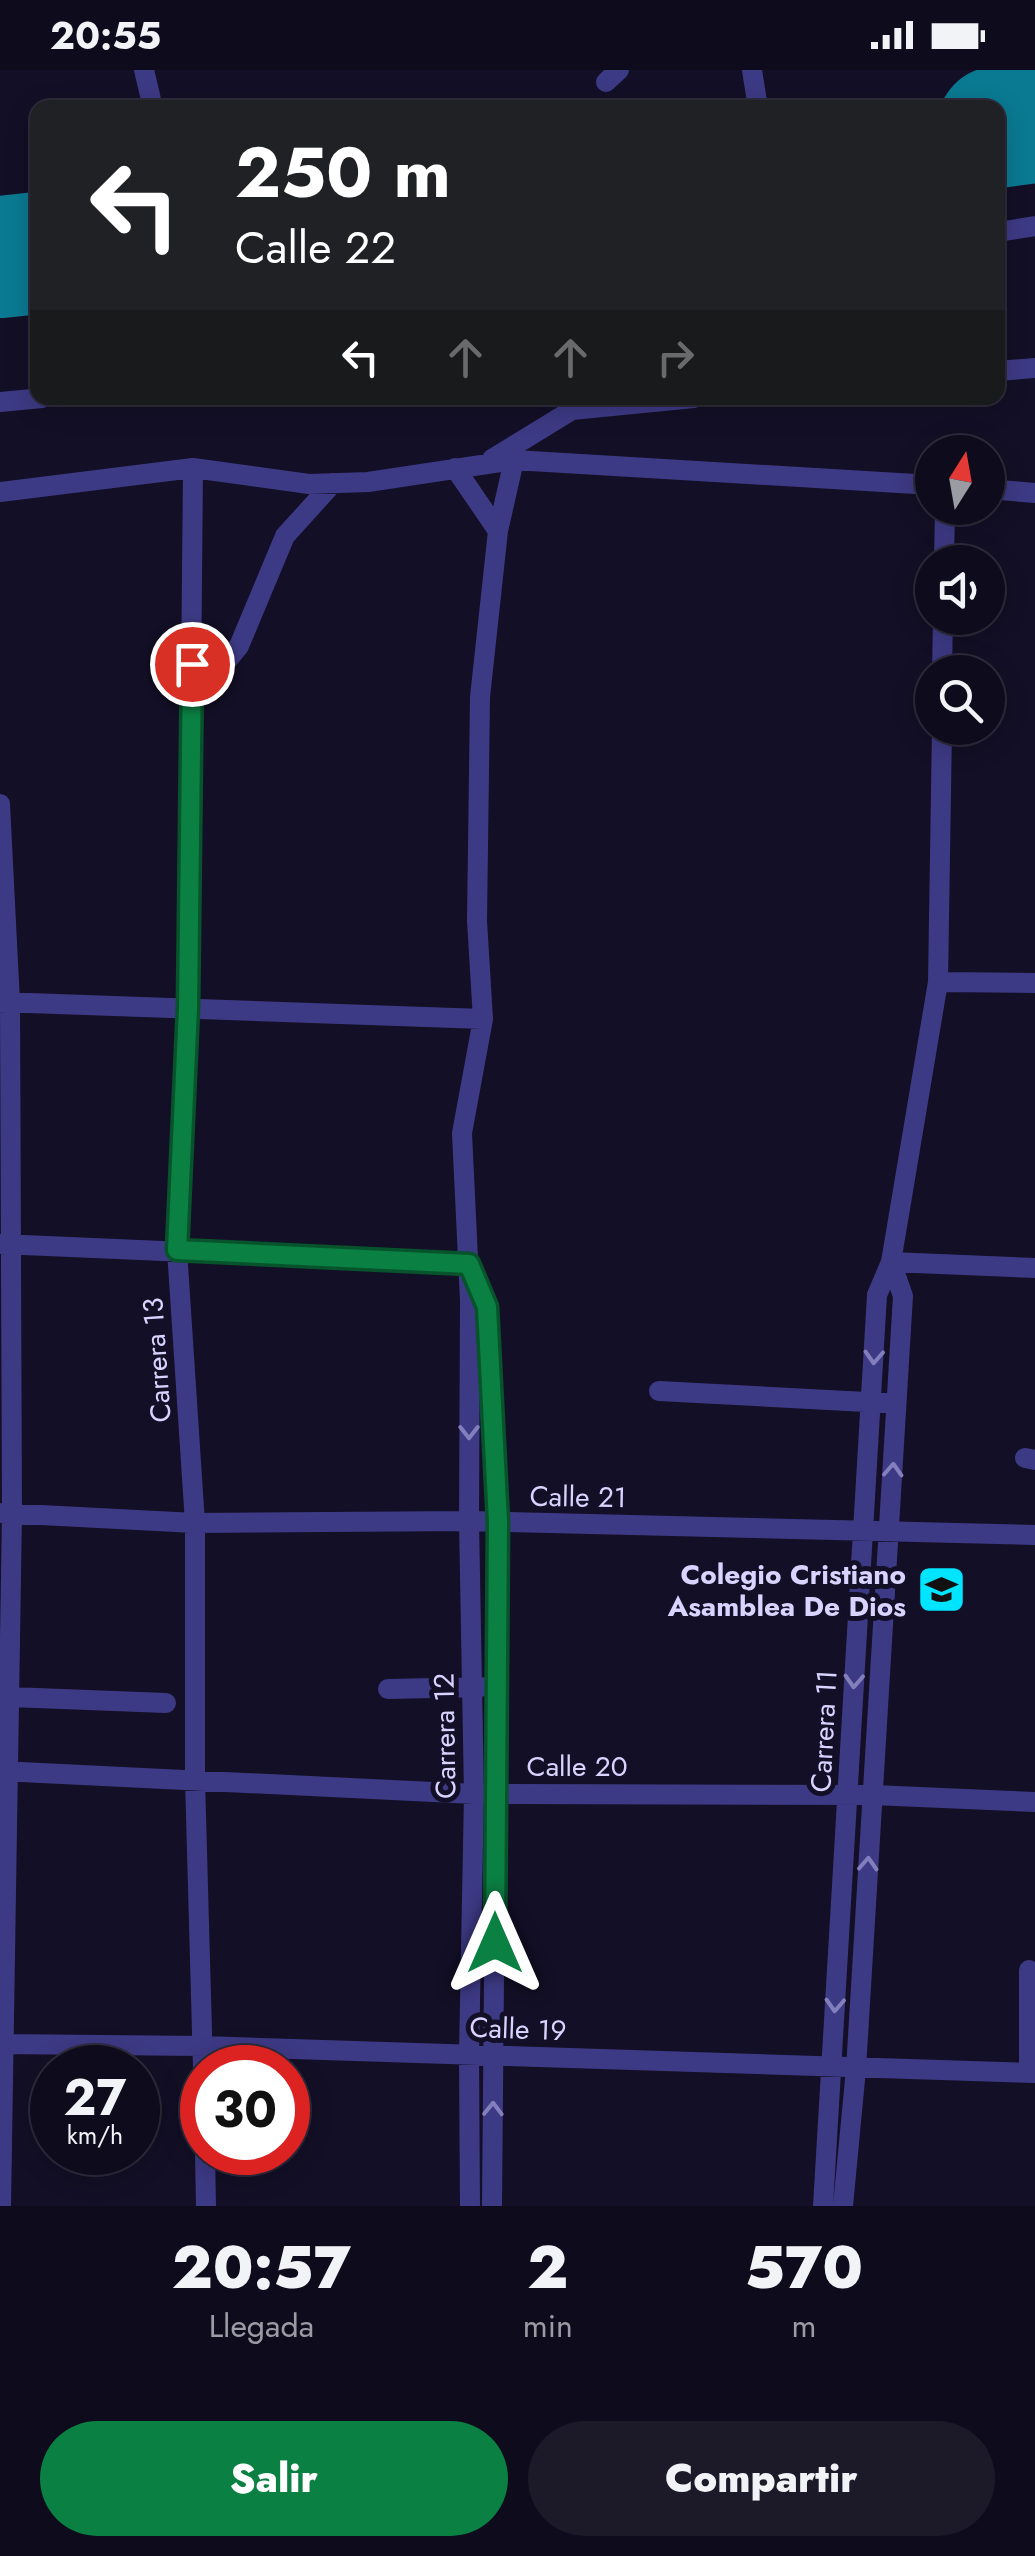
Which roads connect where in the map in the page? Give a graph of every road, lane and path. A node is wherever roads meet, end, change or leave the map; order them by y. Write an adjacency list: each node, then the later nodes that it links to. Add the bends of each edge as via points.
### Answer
1 (144, 70): 3 (street)
2 (752, 70): 4 (street)
3 (151, 100)
4 (757, 100)
5 (1035, 226): 6 (street)
6 (1005, 231)
7 (1035, 368): 8 (street)
8 (1005, 370)
9 (30, 399): 10 (street)
10 (0, 402)
11 (623, 405): 13 (street, via 572,410)
12 (514, 460): 13 (street); 17 (street); 21 (street, Carrera 12)
13 (486, 462): 15 (street)
14 (193, 468): 16 (street); 19 (street); 22 (street, Carrera 13)
15 (455, 468): 16 (street); 21 (street)
16 (333, 483): 22 (street, via 285,536 239,646)
17 (915, 484)
18 (1005, 490): 20 (street)
19 (0, 492)
20 (1035, 493)
21 (498, 530): 29 (street, Carrera 12, via 480,697 476,921)
22 (191, 704): 28 (street, Carrera 13)
23 (942, 745): 25 (street, Carrera 11)
24 (0, 804): 27 (street)
25 (938, 982): 26 (street); 32 (street, Carrera 11)
26 (1035, 983)
27 (5, 1002): 28 (street); 30 (street)
28 (188, 1008): 29 (street); 31 (street, Carrera 13)
29 (483, 1019): 33 (street, Carrera 12, via 462,1133)
30 (5, 1244): 31 (street); 38 (street)
31 (177, 1250): 33 (street); 41 (street, Carrera 13)
32 (891, 1262): 34 (street); 36 (street, Carrera 11, one-way to 36, via 877,1295); 37 (street, Carrera 11, via 903,1296)
33 (469, 1264): 39 (street, Carrera 12, one-way to 39); 40 (street, Carrera 12, via 487,1307)
34 (1035, 1268)
35 (659, 1391): 36 (street)
36 (871, 1402): 37 (street); 42 (street, Carrera 11)
37 (897, 1403): 43 (street, Carrera 11, one-way to 37)
38 (6, 1513): 41 (street, Calle 21); 48 (street)
39 (469, 1521): 40 (street, Calle 21); 41 (street, Calle 21); 45 (street, Carrera 12)
40 (498, 1522): 42 (street, Calle 21); 46 (street, Carrera 12)
41 (195, 1523): 51 (street, Carrera 13)
42 (863, 1531): 43 (street, Calle 21); 53 (street, Carrera 11, one-way to 53)
43 (889, 1532): 44 (street, Calle 21); 54 (street, Carrera 11)
44 (1035, 1535)
45 (472, 1687): 46 (street); 47 (street); 52 (street, Carrera 12)
46 (496, 1687): 52 (street, Carrera 12)
47 (388, 1689)
48 (10, 1697): 49 (street); 50 (street)
49 (166, 1703)
50 (3, 1772): 51 (street, Calle 20); 57 (street)
51 (195, 1779): 52 (street, Calle 20); 58 (street, Carrera 13)
52 (485, 1793): 53 (street, Calle 20); 61 (street, Carrera 12); 62 (street, Carrera 12)
53 (847, 1795): 54 (street, Calle 20); 63 (street, Carrera 11, one-way to 63)
54 (872, 1795): 55 (street, Calle 20); 64 (street, Carrera 11, one-way to 54)
55 (1035, 1802)
56 (1028, 1970): 65 (street)
57 (2, 2044): 59 (street, Calle 19); 67 (street)
58 (202, 2045)
59 (180, 2046)
60 (310, 2050): 61 (street, Calle 19)
61 (469, 2055): 62 (street, Calle 19); 69 (street, Carrera 12)
62 (494, 2056): 63 (street, Calle 19); 70 (street, Carrera 12, one-way to 62)
63 (831, 2068): 64 (street, Calle 19); 71 (street, Carrera 11)
64 (856, 2069): 65 (street, Calle 19); 72 (street, Carrera 11)
65 (1032, 2073)
66 (205, 2175): 68 (street)
67 (0, 2206)
68 (206, 2206)
69 (470, 2206)
70 (492, 2206)
71 (823, 2206)
72 (843, 2206)

